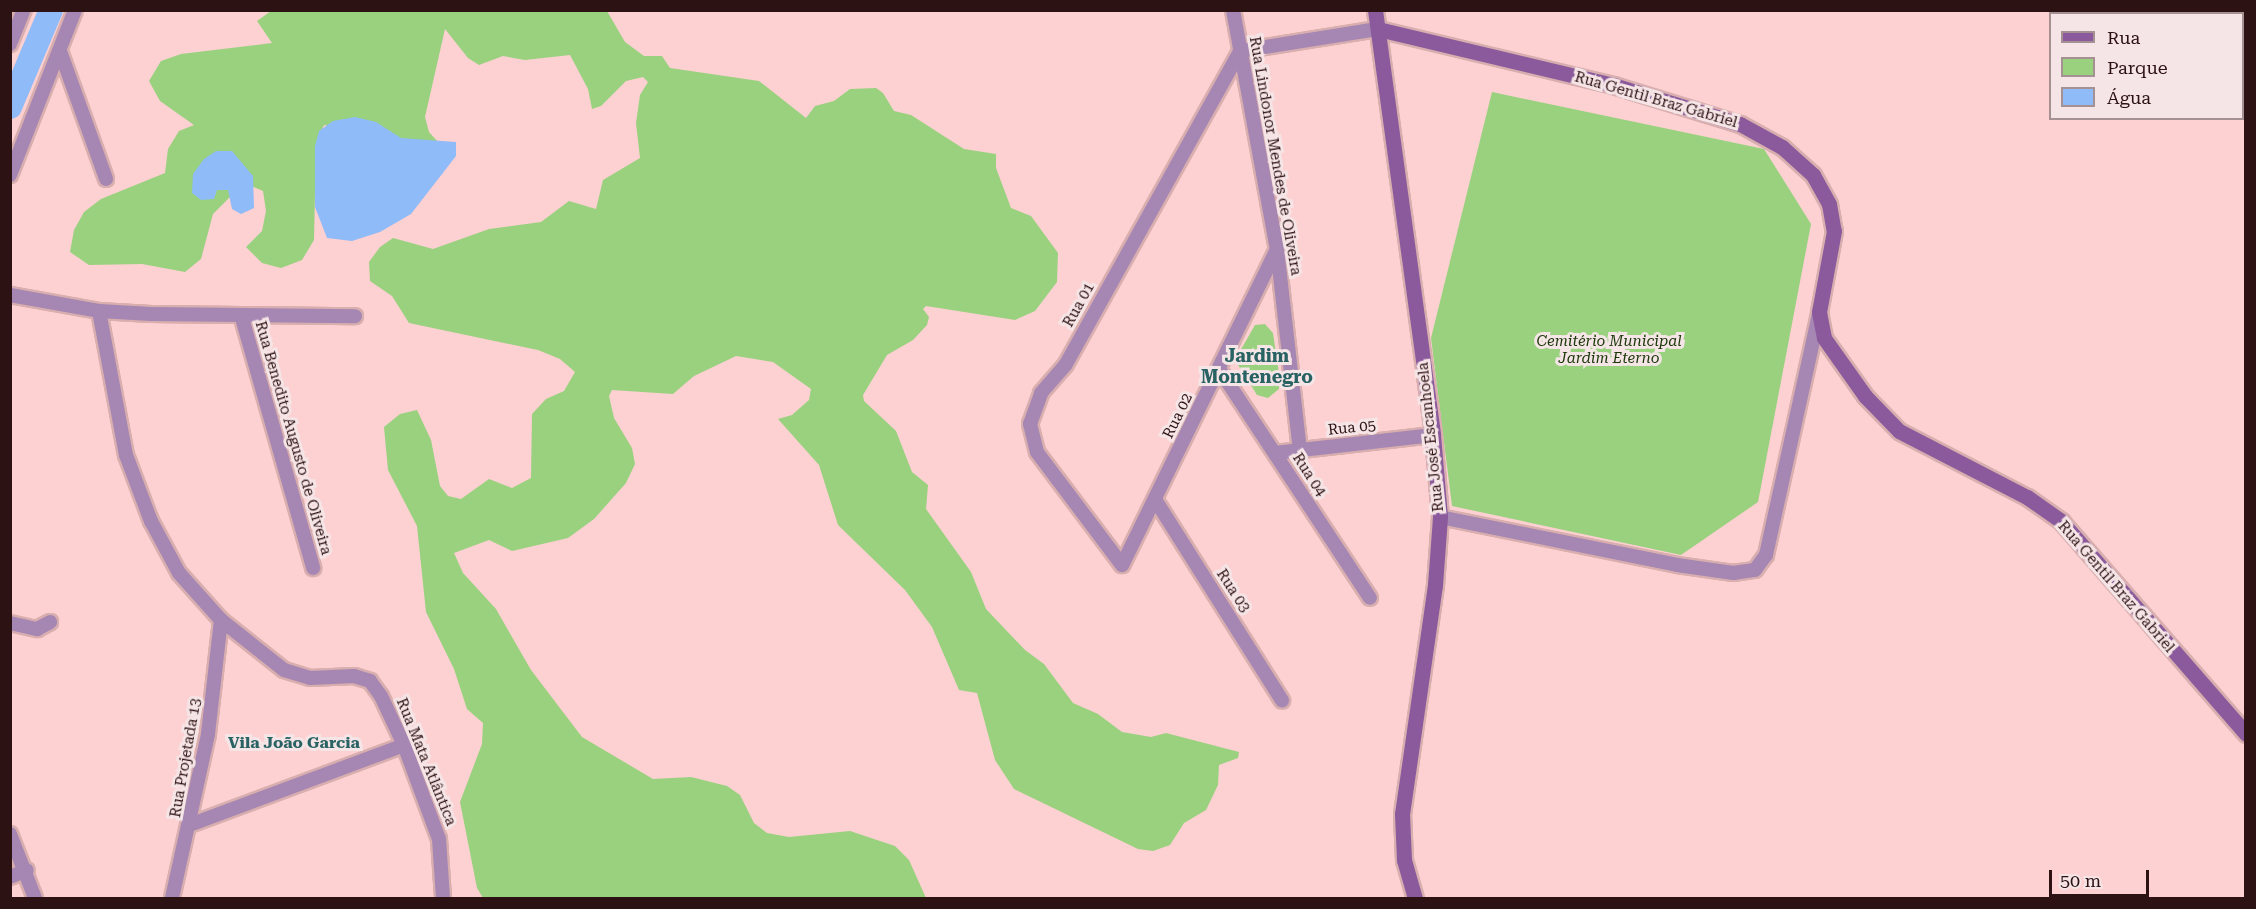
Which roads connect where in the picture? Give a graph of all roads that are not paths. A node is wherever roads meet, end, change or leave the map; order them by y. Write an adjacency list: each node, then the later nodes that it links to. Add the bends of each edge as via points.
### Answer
1 (24, 10): 6 (street)
2 (75, 10): 7 (street)
3 (1233, 10): 8 (street, Rua Lindonor Mendes de Oliveira)
4 (1375, 10): 5 (street, Rua José Escanhoela)
5 (1378, 29): 8 (street); 14 (street, Rua Gentil Braz Gabriel, via 1612,85 1740,124 1782,147 1813,175 1828,204 1834,231); 18 (street, Rua José Escanhoela)
6 (10, 44)
7 (60, 51): 9 (street); 10 (street)
8 (1240, 51): 11 (street, Rua Lindonor Mendes de Oliveira); 23 (street, Rua 01, via 1066,364 1041,393 1030,424 1037,452)
9 (10, 175)
10 (106, 179)
11 (1278, 249): 17 (street, Rua 02); 19 (street, Rua Lindonor Mendes de Oliveira)
12 (10, 295): 13 (street, Rua Benedito Augusto de Oliveira)
13 (99, 311): 16 (street, Rua Benedito Augusto de Oliveira); 26 (street, Rua Mata Atlântica, via 126,455 151,521 179,573)
14 (1819, 312): 22 (street, via 1766,555 1755,570 1733,573 1677,565); 30 (street, Rua Gentil Braz Gabriel, via 1824,338 1834,354 1865,396 1899,431 2027,497 2061,521)
15 (355, 316): 16 (street, Rua Benedito Augusto de Oliveira)
16 (242, 318): 24 (street, Rua Benedito Augusto de Oliveira)
17 (1220, 369): 20 (street, Rua 04); 21 (street, Rua 02)
18 (1433, 435): 19 (street, Rua 05); 22 (street, Rua José Escanhoela)
19 (1300, 450): 20 (street, Rua 05)
20 (1275, 453): 25 (street, Rua 04)
21 (1155, 501): 23 (street, Rua 02); 29 (street, Rua 03)
22 (1440, 517): 39 (street, Rua José Escanhoela, via 1435,585 1402,814 1404,860)
23 (1122, 565)
24 (313, 568)
25 (1370, 598)
26 (221, 620): 31 (street, Rua Mata Atlântica, via 284,670 310,678 354,676 370,681); 32 (street, Rua Projetada 13, via 215,690)
27 (10, 622): 28 (street, via 37,629)
28 (51, 622)
29 (1282, 700)
30 (2246, 734)
31 (404, 745): 32 (street); 38 (street, Rua Mata Atlântica, via 439,839)
32 (192, 824): 37 (street, Rua Projetada 13)
33 (10, 834): 34 (street)
34 (27, 870): 35 (street); 36 (street)
35 (10, 877)
36 (35, 898)
37 (172, 898)
38 (443, 898)
39 (1415, 898)

